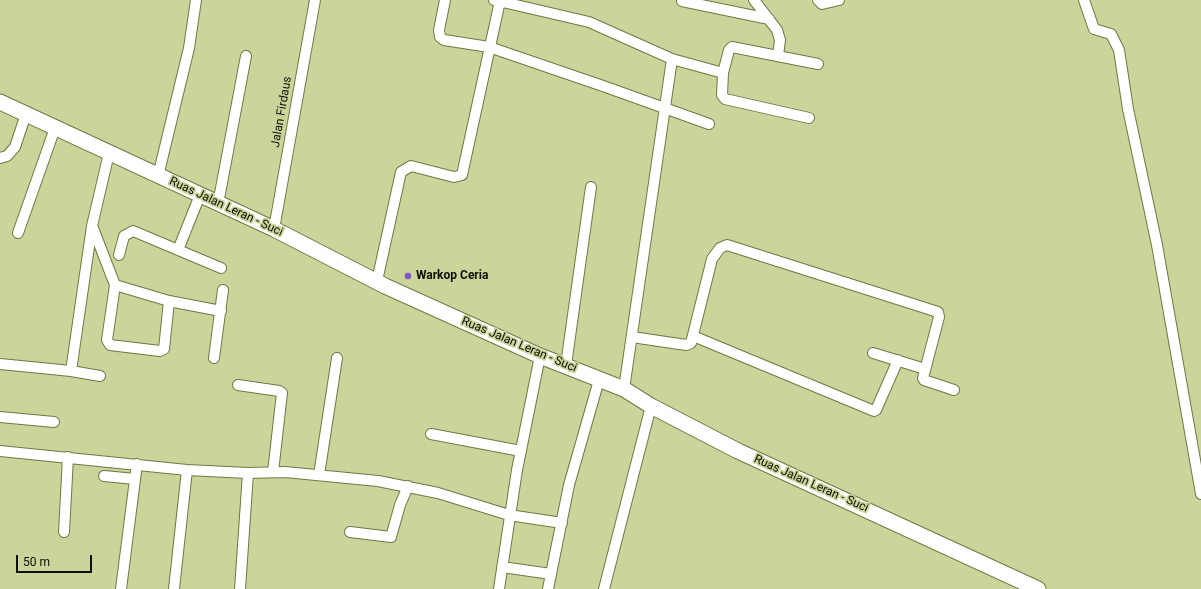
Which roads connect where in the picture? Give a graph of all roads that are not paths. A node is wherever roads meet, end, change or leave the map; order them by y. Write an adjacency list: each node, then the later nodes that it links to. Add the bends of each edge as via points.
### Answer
1 (196, 0): 25 (street, via 189,48)
2 (315, 0): 30 (street, Jalan Firdaus)
3 (445, 0): 11 (street, via 440,19 440,37 444,40)
4 (497, 0): 11 (street); 14 (street, via 589,22)
5 (754, 0): 10 (street)
6 (818, 0): 7 (street, via 822,4)
7 (839, 0)
8 (1084, 0): 73 (street, via 1094,29 1111,34 1119,50)
9 (682, 1): 10 (street)
10 (769, 19): 13 (street, via 780,40)
11 (490, 48): 18 (street); 37 (street, via 462,175 454,177 411,166 401,172)
12 (246, 56): 28 (street)
13 (778, 56): 15 (street); 16 (street, via 732,47)
14 (672, 58): 16 (street); 18 (street)
15 (818, 64)
16 (723, 73): 20 (street, via 722,95 725,99)
17 (0, 102): 19 (main road, Ruas Jalan Leran - Suci)
18 (664, 109): 21 (street); 43 (street)
19 (26, 114): 22 (main road, Ruas Jalan Leran - Suci); 24 (street, via 14,147 7,156)
20 (809, 118)
21 (708, 124)
22 (55, 128): 23 (main road, Ruas Jalan Leran - Suci); 31 (street)
23 (109, 153): 25 (main road, Ruas Jalan Leran - Suci); 29 (street)
24 (0, 158)
25 (158, 176): 27 (main road, Ruas Jalan Leran - Suci)
26 (591, 187): 50 (street)
27 (200, 195): 28 (main road, Ruas Jalan Leran - Suci); 32 (street)
28 (218, 204): 30 (main road, Ruas Jalan Leran - Suci)
29 (92, 226): 33 (street); 35 (street)
30 (274, 229): 37 (main road, Ruas Jalan Leran - Suci)
31 (18, 233)
32 (178, 250): 34 (street, via 133,231 124,236); 36 (street)
33 (88, 254): 35 (street); 52 (street)
34 (119, 255)
35 (104, 256): 38 (street)
36 (221, 268)
37 (377, 281): 45 (main road, Ruas Jalan Leran - Suci)
38 (115, 285): 40 (street); 40 (street, via 107,340 110,345 160,351 164,349)
39 (223, 290): 41 (street)
40 (169, 301): 41 (street)
41 (221, 311): 46 (street)
42 (693, 336): 43 (street, via 691,343 686,345); 48 (street, via 874,411); 51 (street, via 712,259 720,248 727,246 938,312 939,317)
43 (632, 337): 56 (street)
44 (873, 353): 48 (street)
45 (540, 356): 50 (main road, Ruas Jalan Leran - Suci); 63 (street)
46 (214, 358)
47 (337, 358): 69 (street)
48 (898, 360): 51 (street)
49 (0, 364): 52 (street)
50 (566, 365): 54 (main road, Ruas Jalan Leran - Suci)
51 (925, 369): 57 (street, via 924,380)
52 (71, 371): 53 (street)
53 (100, 376)
54 (599, 380): 56 (main road, Ruas Jalan Leran - Suci); 75 (street, via 569,485)
55 (238, 385): 67 (street, via 282,393)
56 (624, 389): 58 (main road, Ruas Jalan Leran - Suci)
57 (954, 390)
58 (651, 406): 85 (street); 86 (main road, Ruas Jalan Leran - Suci, via 738,451)
59 (0, 417): 60 (street)
60 (54, 422)
61 (431, 434): 63 (street)
62 (0, 451): 64 (street)
63 (521, 451): 74 (street)
64 (68, 457): 65 (street); 76 (street)
65 (137, 464): 66 (street); 71 (street)
66 (188, 470): 68 (street); 81 (street)
67 (273, 472): 68 (street); 69 (street)
68 (248, 473): 82 (street)
69 (319, 475): 72 (street)
70 (104, 476): 71 (street)
71 (135, 479): 80 (street)
72 (408, 486): 74 (street); 77 (street, via 391,537)
73 (1201, 494)
74 (509, 515): 75 (street); 78 (street)
75 (562, 523): 79 (street)
76 (64, 532)
77 (350, 532)
78 (502, 567): 79 (street); 83 (street)
79 (551, 574): 84 (street)
80 (121, 589)
81 (174, 589)
82 (240, 589)
83 (499, 589)
84 (548, 589)
85 (604, 589)
86 (1038, 589)

